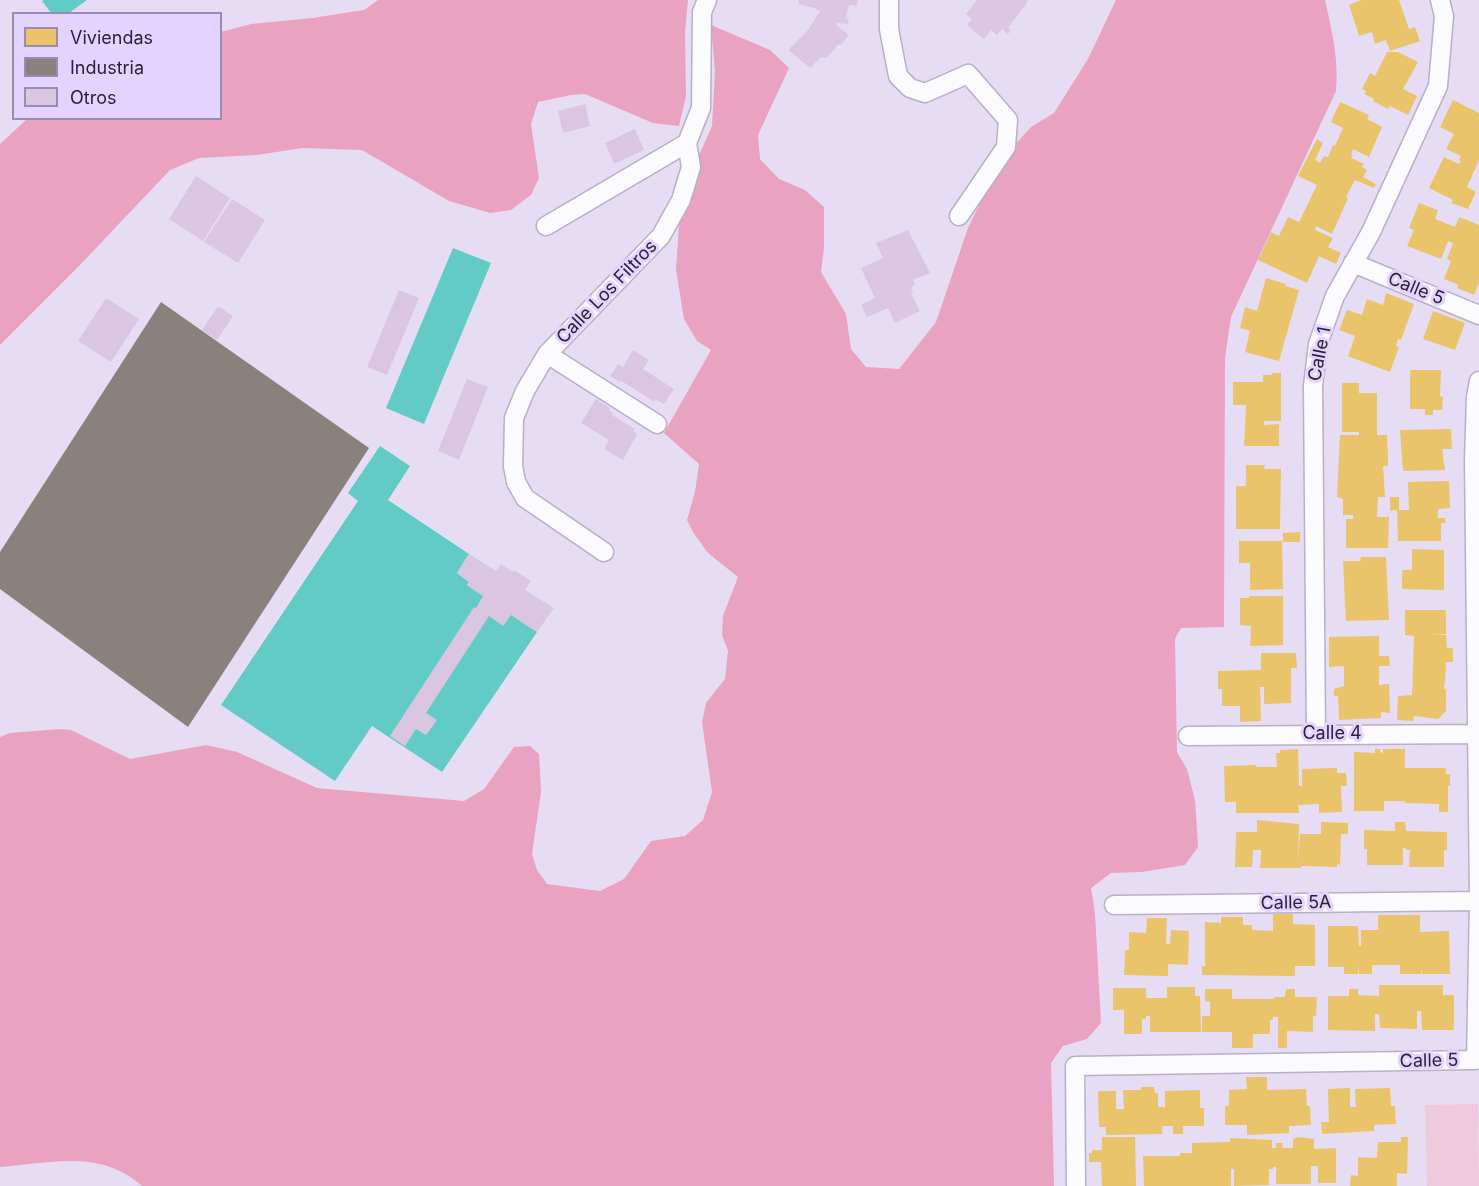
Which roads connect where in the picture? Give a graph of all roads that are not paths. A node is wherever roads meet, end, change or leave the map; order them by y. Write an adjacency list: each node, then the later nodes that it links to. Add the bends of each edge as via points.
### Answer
1 (707, 0): 4 (street, Calle Los Filtros, via 702,12 701,108)
2 (889, 0): 5 (street, via 889,29 898,76 910,88 924,93 968,74 1008,120 1006,147)
3 (1440, 0): 7 (street, Calle 1, via 1444,16 1438,86)
4 (687, 143): 6 (street); 9 (street, Calle Los Filtros, via 691,167 681,200 661,236)
5 (959, 216)
6 (546, 226)
7 (1353, 263): 8 (street, Calle 5); 14 (street, Calle 1, via 1335,296 1318,344 1313,386)
8 (1479, 315)
9 (547, 354): 11 (street, Calle Los Filtros); 12 (street, via 514,418 516,482 525,498)
10 (1479, 381): 13 (street, Calle 5, via 1474,460)
11 (657, 424)
12 (604, 552)
13 (1478, 578): 15 (street, Calle 5)
14 (1316, 734): 15 (street, Calle 4); 16 (street, Calle 4)
15 (1477, 734): 17 (street, Calle 5)
16 (1188, 736)
17 (1479, 901): 18 (street, Calle 5A); 19 (street, Calle 5, via 1476,1060 1075,1066)
18 (1114, 905)
19 (1076, 1186)

